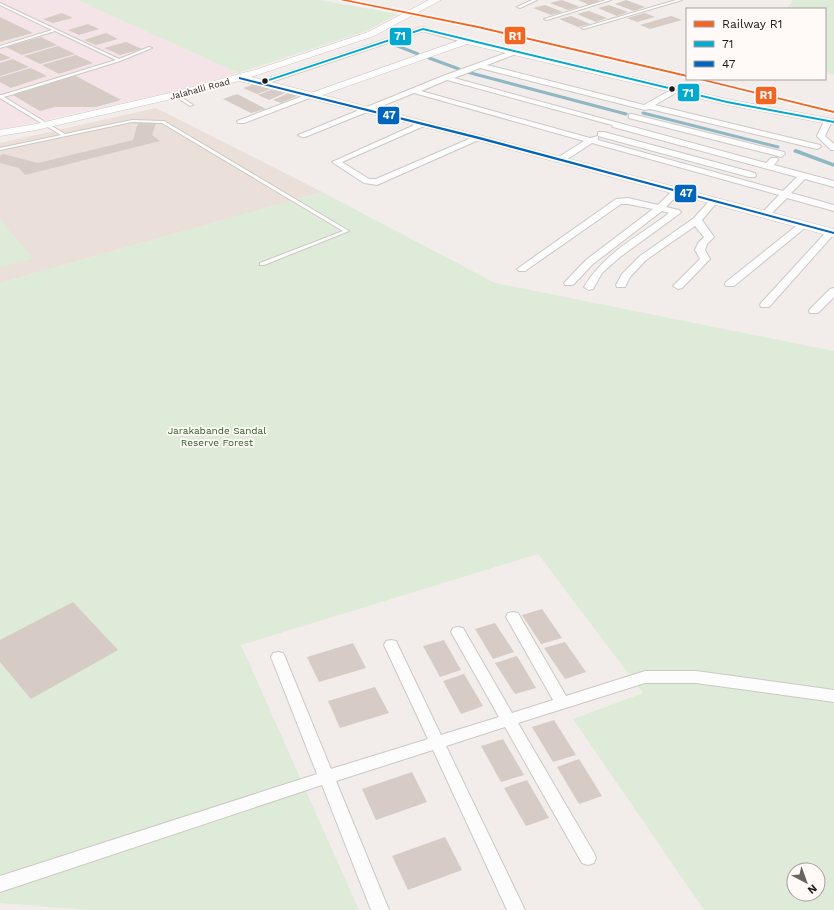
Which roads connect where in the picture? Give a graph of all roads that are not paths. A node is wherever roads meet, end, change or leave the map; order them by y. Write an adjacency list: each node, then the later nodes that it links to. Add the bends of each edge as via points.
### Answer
1 (436, 0): 16 (main road, Jalahalli Road, via 371,34)
2 (535, 0): 6 (lane)
3 (609, 0): 7 (lane)
4 (680, 0): 8 (lane)
5 (0, 4): 9 (lane)
6 (519, 7)
7 (546, 19)
8 (583, 28)
9 (55, 30): 11 (lane); 14 (lane)
10 (466, 41): 13 (street); 18 (street, via 423,29); 22 (street)
11 (0, 47)
12 (150, 48): 14 (lane)
13 (517, 52): 15 (street); 19 (street)
14 (119, 60): 23 (lane)
15 (481, 66): 17 (street); 25 (street)
16 (240, 78): 18 (main road); 21 (main road, Jalahalli Road)
17 (446, 78): 20 (street); 31 (street)
18 (259, 83): 22 (main road)
19 (676, 89): 25 (street); 29 (street)
20 (414, 91): 26 (street); 40 (street)
21 (176, 95): 24 (lane); 32 (main road, Jalahalli Road)
22 (311, 96): 26 (main road); 28 (street)
23 (0, 97): 32 (lane)
24 (191, 105)
25 (647, 107): 27 (street); 41 (street)
26 (369, 110): 30 (main road); 37 (street)
27 (632, 116): 31 (street); 45 (street)
28 (241, 120)
29 (831, 121): 43 (street, via 821,136)
30 (421, 124): 39 (main road); 39 (street, via 336,162 367,181 377,182)
31 (617, 124): 35 (street); 47 (street)
32 (48, 125): 33 (main road, Jalahalli Road); 36 (lane)
33 (36, 127): 34 (main road, Jalahalli Road); 38 (main road)
34 (0, 133)
35 (601, 134): 40 (street); 48 (street)
36 (64, 135): 44 (lane); 60 (lane, via 132,121 163,122 347,231)
37 (302, 135)
38 (0, 138)
39 (478, 138): 46 (main road)
40 (591, 141): 46 (street); 52 (street)
41 (794, 142): 42 (street); 45 (street)
42 (818, 147)
43 (834, 148)
44 (0, 149)
45 (781, 154): 47 (street)
46 (560, 160): 51 (main road)
47 (768, 166): 49 (street)
48 (752, 175)
49 (804, 175): 50 (street); 52 (street)
50 (834, 184)
51 (677, 191): 53 (main road); 54 (street)
52 (785, 194): 55 (street); 56 (street)
53 (714, 201): 56 (main road); 57 (street)
54 (661, 208): 61 (street, via 619,201); 62 (street, via 593,258); 66 (street, via 676,212 622,251 599,271)
55 (834, 208)
56 (765, 215): 58 (main road)
57 (697, 220): 64 (street, via 640,260 623,278); 65 (street, via 709,236 700,250 705,259)
58 (803, 225): 59 (main road); 63 (street)
59 (833, 233): 68 (street)
60 (262, 264)
61 (522, 269)
62 (569, 283)
63 (730, 284)
64 (621, 285)
65 (678, 286)
66 (589, 287)
67 (834, 291): 69 (street)
68 (765, 305)
69 (814, 311)
70 (513, 617): 75 (street)
71 (458, 632): 76 (street)
72 (391, 644): 77 (street)
73 (278, 657): 78 (street)
74 (834, 696): 75 (street, via 696,677 645,677)
75 (562, 702): 76 (street)
76 (509, 719): 77 (street); 79 (street)
77 (436, 742): 78 (street); 82 (street)
78 (327, 777): 80 (street); 81 (street)
79 (588, 858)
80 (0, 884)
81 (380, 910)
82 (516, 910)

